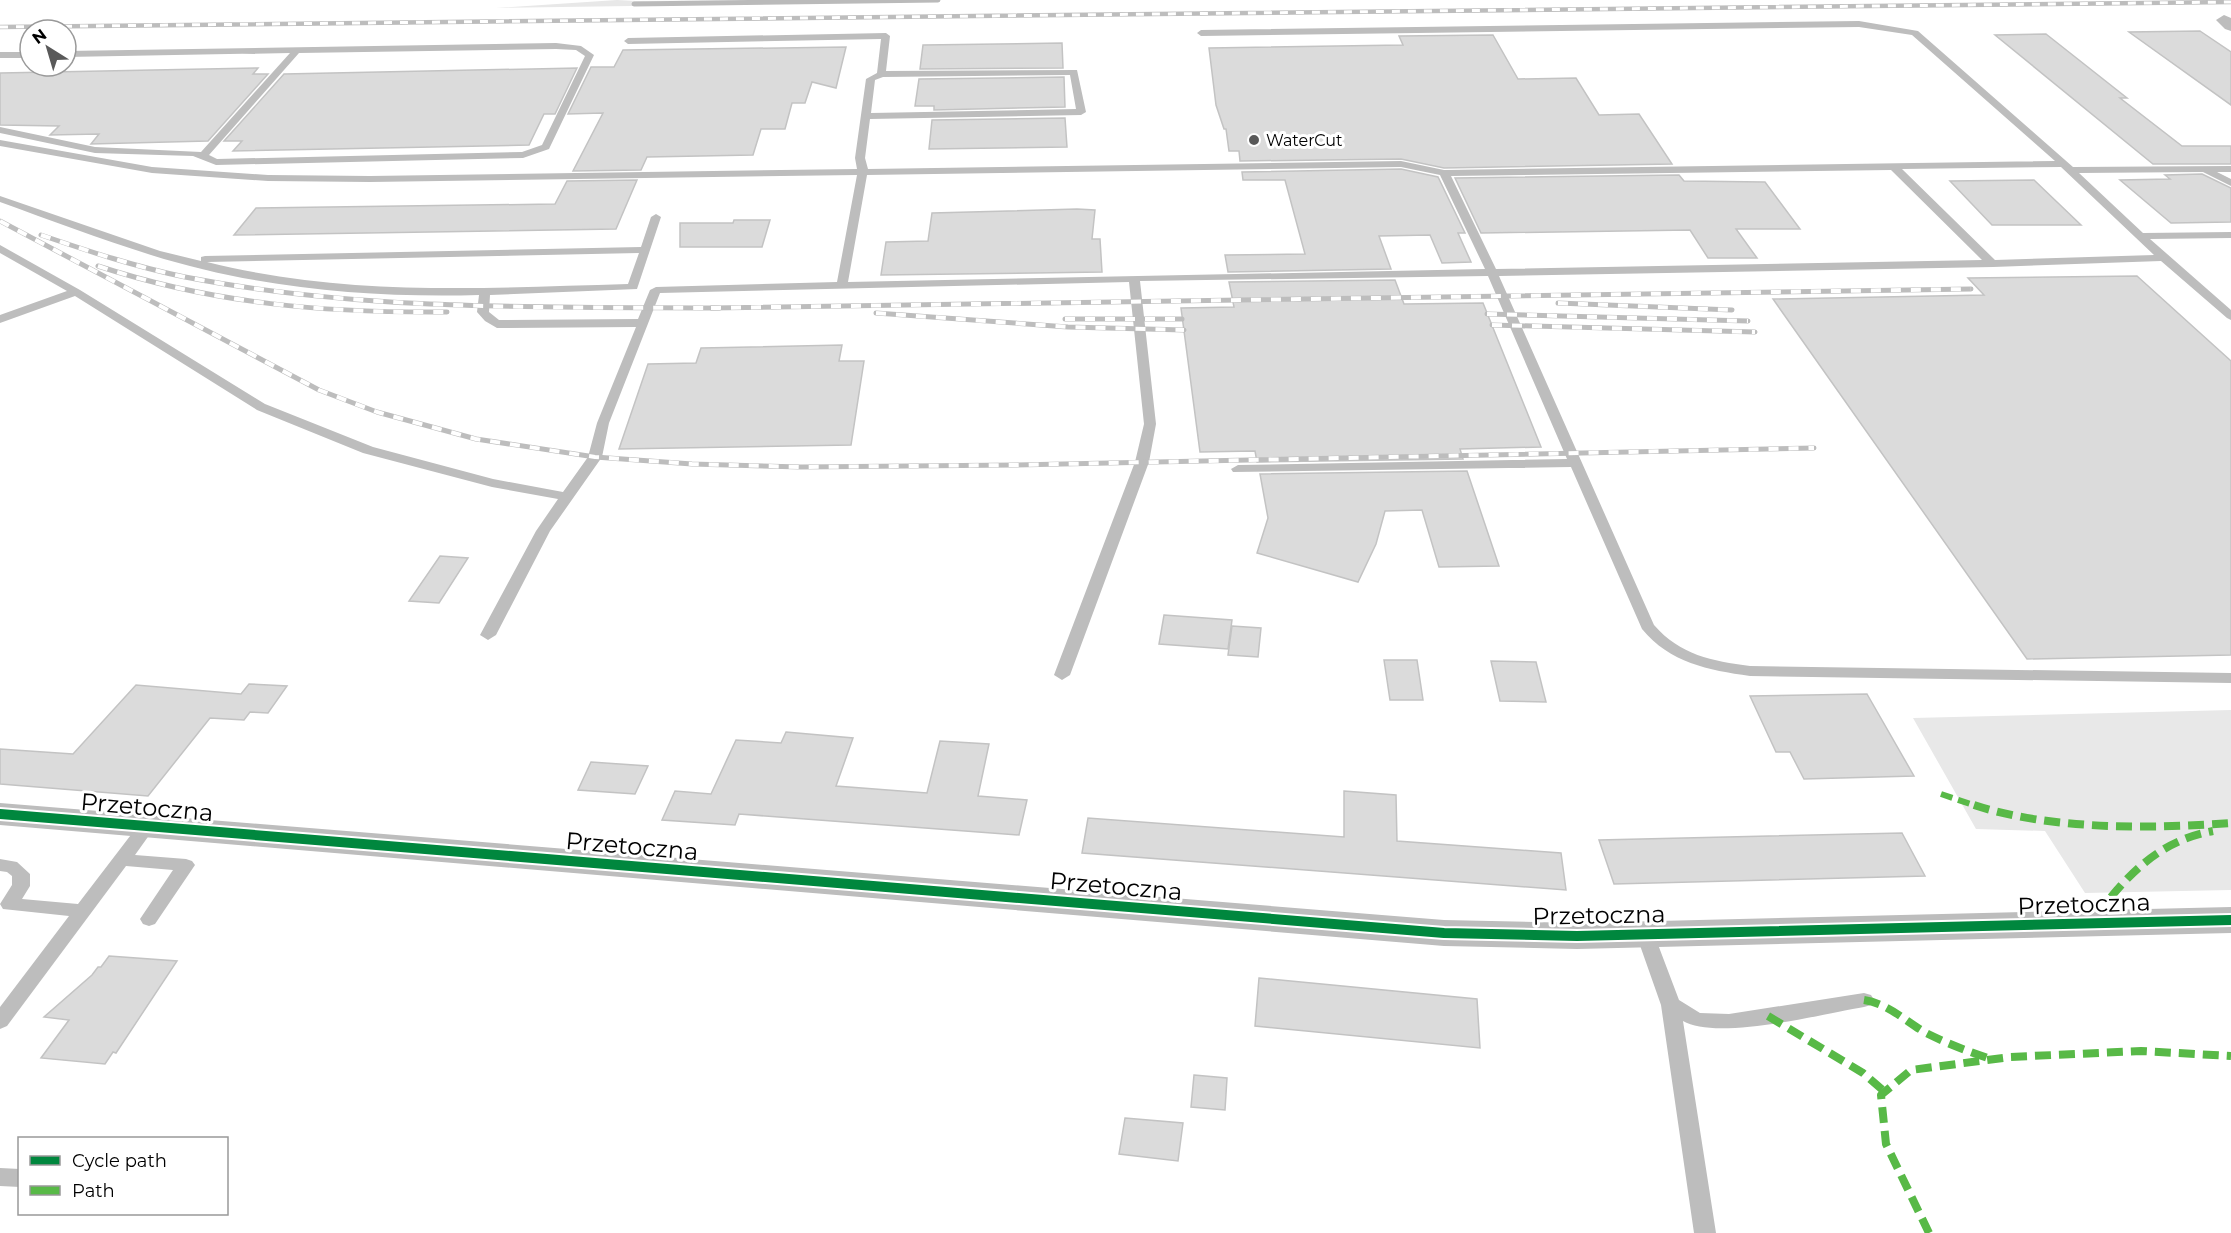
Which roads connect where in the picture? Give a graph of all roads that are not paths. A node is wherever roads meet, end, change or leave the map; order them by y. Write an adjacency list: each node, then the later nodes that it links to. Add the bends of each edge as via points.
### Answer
1 (1201, 33): 13 (lane, via 1859,24 1915,33)
2 (628, 41): 7 (lane, via 886,36)
3 (297, 50): 4 (lane); 11 (lane); 11 (lane, via 556,46 578,48 590,55 546,147 536,152 509,156 216,162)
4 (78, 54)
5 (0, 55): 6 (lane)
6 (18, 55)
7 (881, 74): 8 (lane, via 871,79); 8 (lane, via 1074,72 1081,112)
8 (866, 116): 16 (lane, via 860,158)
9 (0, 130): 11 (lane, via 95,150 180,152)
10 (0, 143): 16 (lane, via 119,166 268,178)
11 (202, 157)
12 (1893, 166): 13 (lane); 17 (lane); 27 (lane)
13 (2067, 167): 14 (lane); 22 (lane)
14 (2202, 169): 15 (lane); 18 (lane)
15 (2231, 169)
16 (863, 171): 17 (lane, via 1401,164); 30 (lane)
17 (1444, 173): 28 (lane)
18 (2231, 183)
19 (0, 199): 26 (lane)
20 (656, 217): 24 (lane)
21 (2231, 235): 22 (lane)
22 (2140, 236): 25 (lane)
23 (0, 248): 32 (lane)
24 (645, 250): 26 (lane); 31 (lane, via 633,288)
25 (2164, 258): 27 (lane); 33 (lane)
26 (184, 260): 31 (lane, via 333,288 430,293)
27 (1993, 264): 28 (lane)
28 (1492, 272): 29 (lane); 36 (lane)
29 (1134, 278): 30 (lane); 40 (lane, via 1150,424 1142,462)
30 (842, 285): 35 (lane, via 656,290)
31 (485, 291): 35 (lane, via 483,312 497,324)
32 (76, 292): 34 (lane); 38 (lane, via 261,407 368,450 492,483)
33 (2231, 316)
34 (0, 319)
35 (642, 323): 38 (lane, via 603,423 595,457)
36 (1575, 463): 37 (lane); 41 (lane, via 1647,626 1665,646 1690,660 1750,671)
37 (1238, 468)
38 (567, 497): 39 (lane, via 543,531)
39 (488, 635)
40 (1062, 675)
41 (2231, 678)
42 (0, 814): 43 (street, Przetoczna)
43 (146, 827): 44 (lane); 50 (street, Przetoczna, via 1444,933)
44 (123, 860): 47 (lane); 48 (lane, via 186,865)
45 (0, 866): 46 (lane, via 11,866 21,874 21,886)
46 (4, 908): 47 (lane)
47 (83, 911): 53 (lane)
48 (149, 919)
49 (2231, 920): 50 (street, Przetoczna)
50 (1645, 934): 52 (lane)
51 (1864, 1000): 52 (lane, via 1729,1022 1697,1020)
52 (1671, 1005): 56 (lane)
53 (0, 1021)
54 (0, 1177): 55 (lane)
55 (18, 1179)
56 (1705, 1233)

